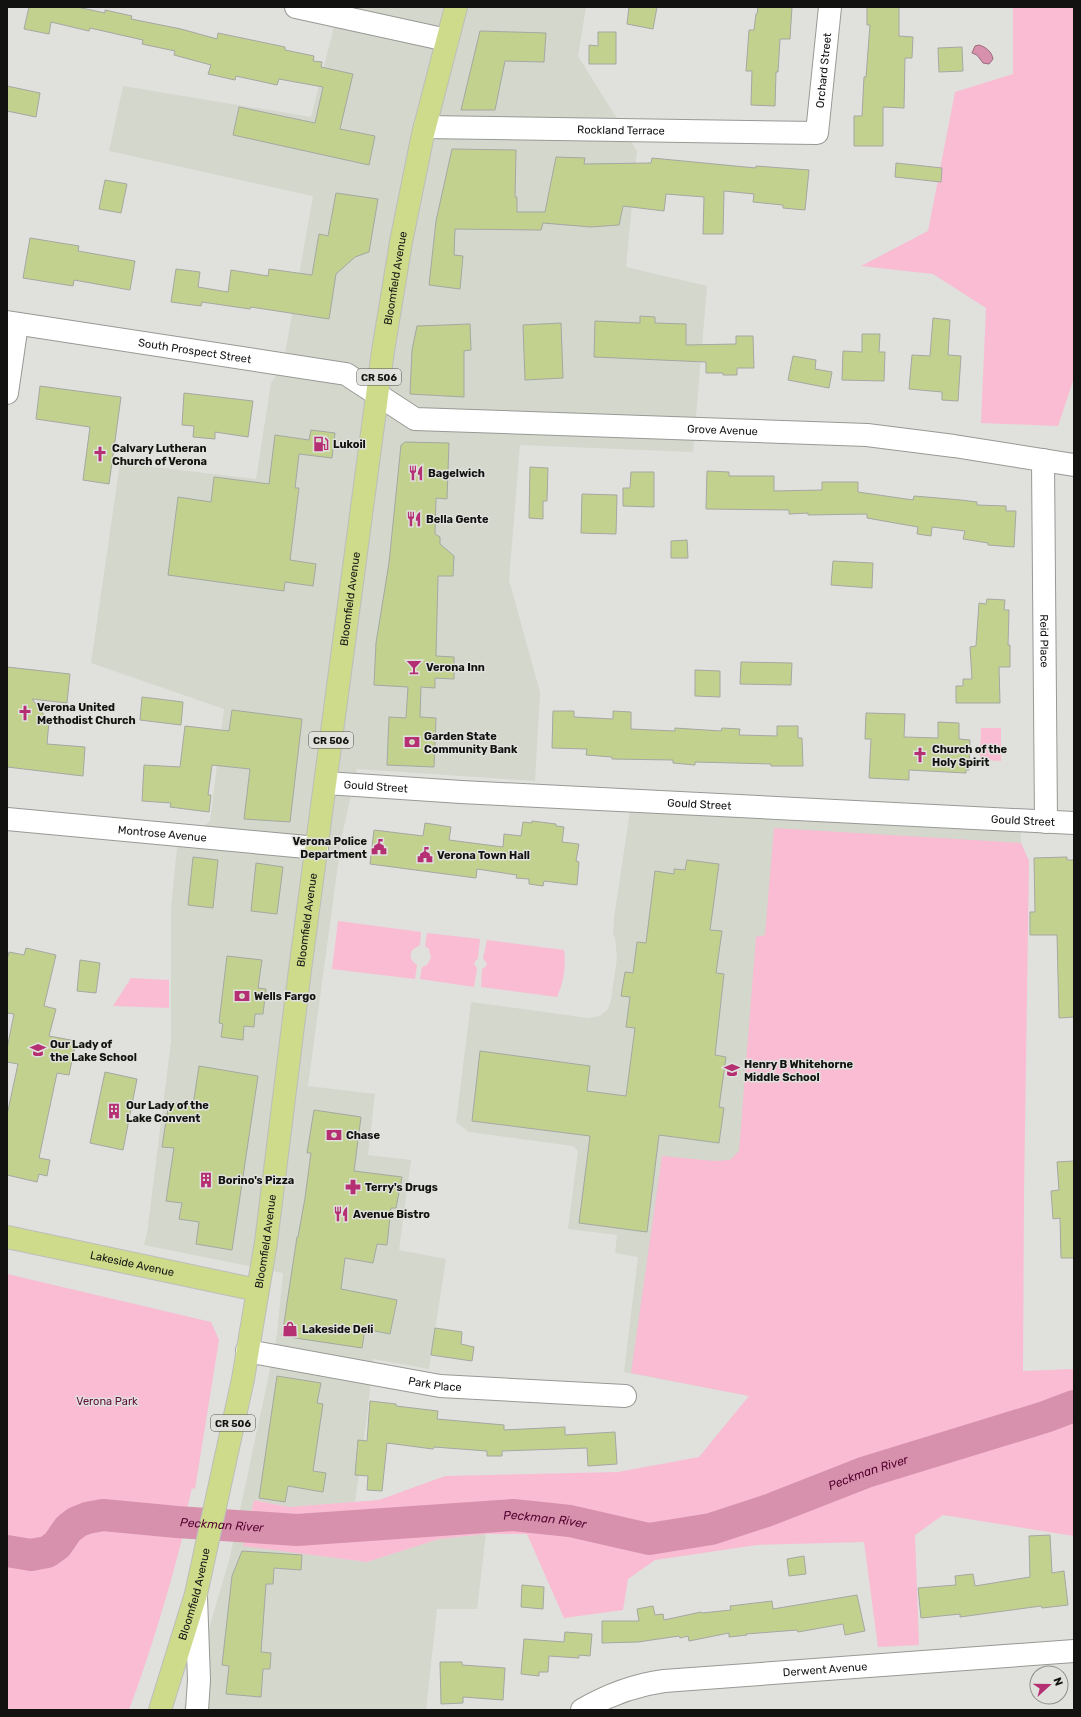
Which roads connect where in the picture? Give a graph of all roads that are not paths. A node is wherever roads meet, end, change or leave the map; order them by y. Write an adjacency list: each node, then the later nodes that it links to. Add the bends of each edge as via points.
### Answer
1 (296, 7): 4 (street)
2 (456, 7): 4 (main road, Bloomfield Avenue / CR 506)
3 (830, 7): 6 (street, Orchard Street)
4 (447, 40): 5 (main road, Bloomfield Avenue / CR 506)
5 (425, 127): 6 (street, Rockland Terrace); 9 (main road, Bloomfield Avenue / CR 506, via 392,293)
6 (817, 133)
7 (12, 323): 8 (street); 9 (street, South Prospect Street, via 346,374)
8 (7, 393)
9 (377, 394): 10 (street, Grove Avenue, via 415,419 867,435); 12 (main road, Bloomfield Avenue / CR 506)
10 (1043, 460): 11 (street, Grove Avenue); 14 (street, Reid Place)
11 (1074, 465)
12 (326, 783): 14 (street, Gould Street); 16 (main road, Bloomfield Avenue / CR 506)
13 (7, 819): 16 (street, Montrose Avenue)
14 (1046, 822): 15 (street, Gould Street)
15 (1074, 823)
16 (317, 848): 18 (main road, Bloomfield Avenue / CR 506, via 269,1219)
17 (7, 1237): 18 (main road, Lakeside Avenue)
18 (257, 1290): 19 (main road, Bloomfield Avenue / CR 506)
19 (247, 1351): 20 (street, Park Place, via 440,1386); 21 (main road, Bloomfield Avenue / CR 506)
20 (625, 1396)
21 (196, 1594): 23 (main road, Bloomfield Avenue / CR 506); 24 (street, via 199,1680)
22 (1074, 1651): 25 (street, Derwent Avenue, via 664,1681 619,1691)
23 (160, 1710)
24 (197, 1710)
25 (582, 1710)

